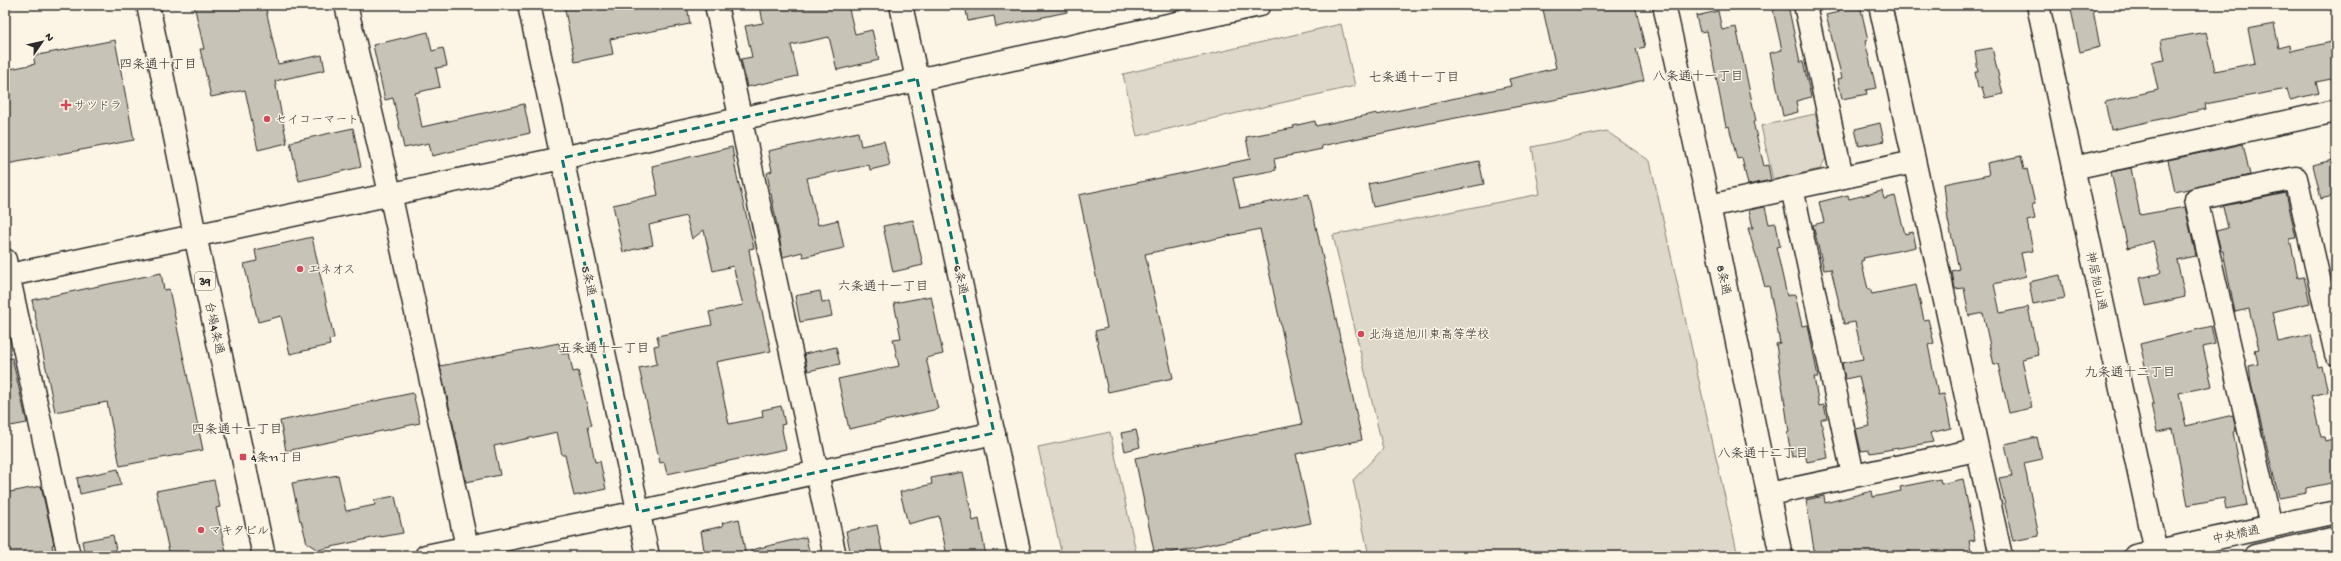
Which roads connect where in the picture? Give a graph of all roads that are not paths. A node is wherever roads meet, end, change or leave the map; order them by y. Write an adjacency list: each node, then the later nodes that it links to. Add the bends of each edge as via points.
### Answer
1 (148, 5): 21 (main road, 台場4条通 / 39)
2 (346, 5): 19 (main road)
3 (529, 5): 14 (main road, 5条通)
4 (716, 5): 13 (main road)
5 (901, 5): 11 (main road, 6条通)
6 (1259, 5): 11 (main road)
7 (1664, 5): 20 (main road, 8条通)
8 (1805, 5): 17 (main road)
9 (1880, 5): 15 (main road)
10 (2038, 5): 16 (main road, 神居旭山通)
11 (917, 79): 13 (main road); 24 (main road, 6条通)
12 (2336, 111): 16 (main road)
13 (741, 118): 14 (main road); 26 (main road)
14 (562, 158): 19 (main road); 29 (main road, 5条通)
15 (1914, 162): 17 (main road); 25 (main road)
16 (2073, 168): 34 (main road, 神居旭山通)
17 (1842, 177): 18 (main road)
18 (1792, 188): 20 (main road); 27 (main road)
19 (390, 193): 21 (main road); 33 (main road)
20 (1708, 206): 28 (main road, 8条通)
21 (195, 236): 22 (main road); 36 (main road, 台場4条通 / 39)
22 (6, 270): 35 (main road)
23 (2336, 354): 31 (main road, via 2296,178 2196,199)
24 (994, 434): 26 (main road); 40 (main road, 6条通)
25 (1976, 450): 27 (main road); 42 (main road)
26 (817, 472): 29 (main road); 39 (main road)
27 (1853, 474): 28 (main road)
28 (1769, 494): 41 (main road, 8条通)
29 (638, 512): 33 (main road); 38 (main road, 5条通)
30 (2335, 520): 31 (main road, 中央橋通)
31 (2271, 526): 34 (main road, 中央橋通)
32 (2336, 538): 43 (main road)
33 (468, 552): 37 (main road)
34 (2149, 554)
35 (69, 556)
36 (264, 556)
37 (426, 556)
38 (648, 556)
39 (835, 556)
40 (1020, 556)
41 (1781, 556)
42 (2001, 556)
43 (2254, 556)

